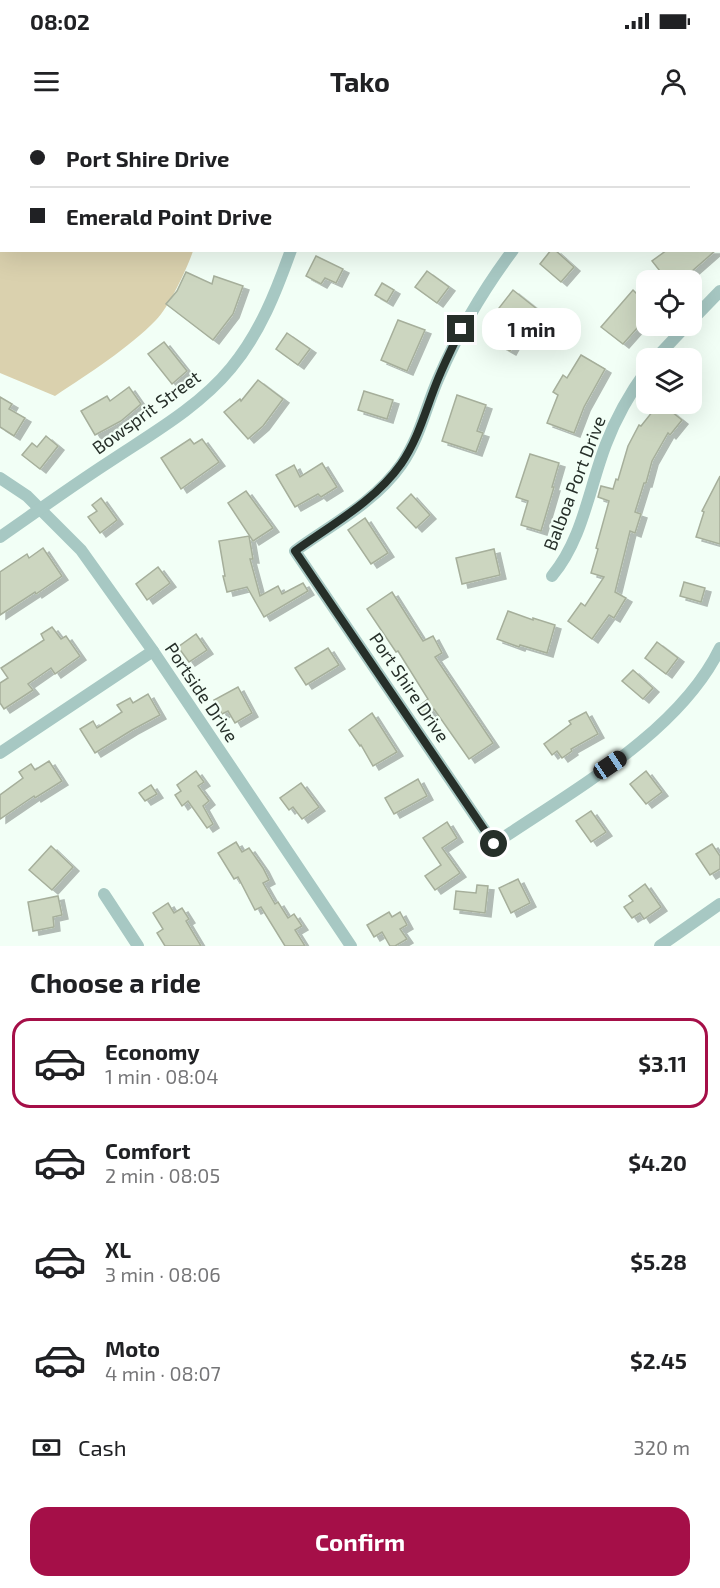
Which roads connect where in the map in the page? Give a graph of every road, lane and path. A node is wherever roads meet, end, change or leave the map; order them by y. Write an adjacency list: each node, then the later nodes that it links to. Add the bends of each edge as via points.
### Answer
1 (290, 252): 9 (street, Bowsprit Street, via 262,323 218,382 188,408)
2 (512, 252): 12 (street, Port Shire Drive, via 461,329 401,465 366,500 295,551 494,844 630,752 657,729 701,680)
3 (720, 291): 4 (street)
4 (702, 310)
5 (677, 336): 6 (street)
6 (665, 348)
7 (636, 387): 11 (street, Balboa Port Drive, via 606,443 573,545)
8 (0, 478): 9 (street, Portside Drive)
9 (41, 509): 10 (street, Bowsprit Street); 13 (street, Portside Drive, via 81,550)
10 (0, 537)
11 (552, 576)
12 (720, 648)
13 (153, 651): 14 (street); 18 (street, Portside Drive)
14 (0, 753)
15 (104, 894): 17 (street)
16 (720, 904): 19 (street)
17 (138, 946)
18 (351, 946)
19 (660, 946)

